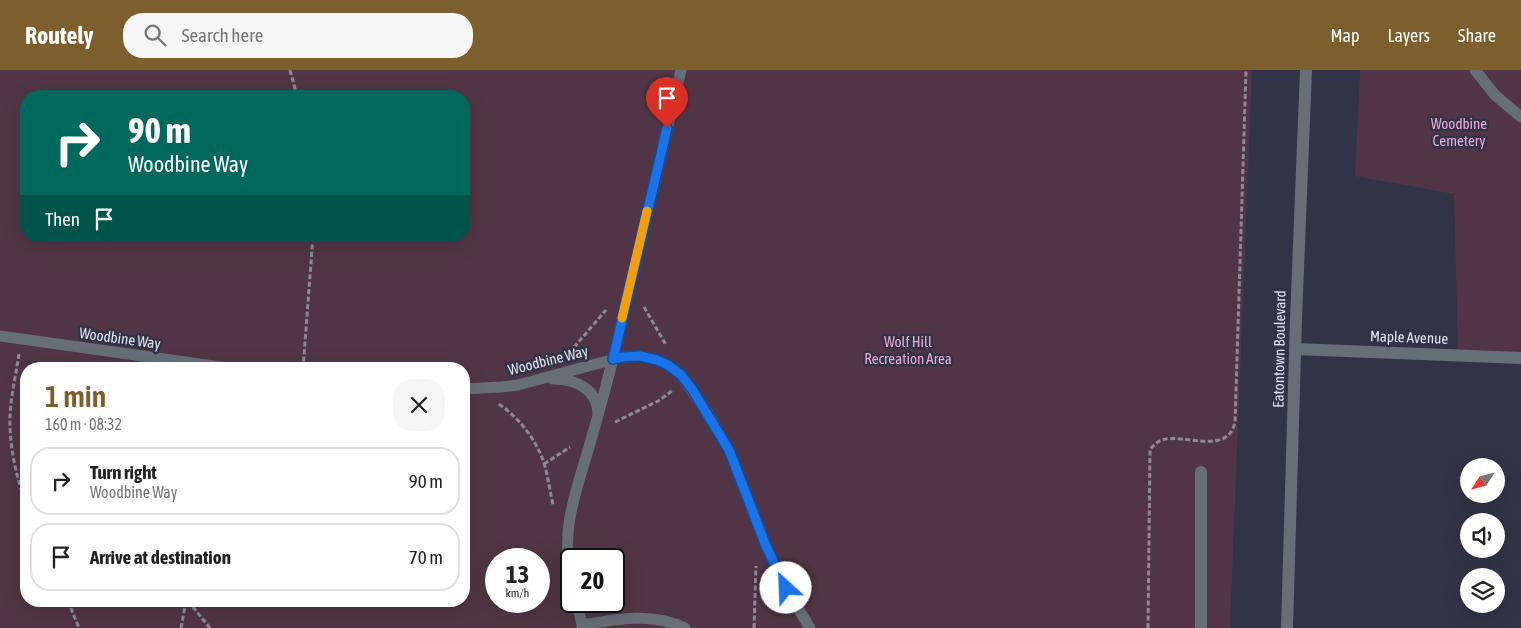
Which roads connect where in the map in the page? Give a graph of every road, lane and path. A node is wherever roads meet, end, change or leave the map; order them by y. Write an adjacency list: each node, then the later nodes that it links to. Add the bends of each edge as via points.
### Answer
1 (290, 70): 6 (path)
2 (681, 70): 9 (lane)
3 (1246, 70): 42 (path, via 1234,428 1217,441 1167,439 1150,450)
4 (1306, 70): 14 (street, Eatontown Boulevard)
5 (1475, 70): 7 (lane, via 1495,95)
6 (295, 90)
7 (1521, 117)
8 (314, 242): 18 (path)
9 (633, 270): 13 (path, via 644,307); 16 (lane)
10 (612, 303): 20 (path)
11 (0, 336): 12 (lane, Woodbine Way)
12 (21, 339): 17 (lane, Woodbine Way); 27 (path, via 10,416)
13 (668, 347)
14 (1296, 349): 15 (street, Maple Avenue); 44 (street, Eatontown Boulevard)
15 (1521, 358)
16 (613, 359): 19 (lane, Woodbine Way, via 649,358 668,365); 20 (lane, Woodbine Way); 23 (lane)
17 (185, 362)
18 (304, 362)
19 (681, 375): 24 (path, via 672,390 660,400); 41 (lane, via 729,450 766,546)
20 (542, 378): 21 (lane, Woodbine Way, via 501,387); 23 (lane, via 565,379 586,388)
21 (470, 388)
22 (493, 400): 25 (path, via 521,424)
23 (598, 416): 24 (lane)
24 (593, 434): 25 (path); 29 (lane, via 573,496)
25 (544, 464): 28 (path)
26 (1201, 472): 43 (street)
27 (20, 483)
28 (554, 509)
29 (568, 548)
30 (756, 561): 40 (path)
31 (70, 607): 36 (path)
32 (186, 607): 37 (path)
33 (192, 607): 38 (path)
34 (579, 613): 35 (lane)
35 (582, 626): 39 (lane, via 642,618)
36 (79, 628)
37 (181, 628)
38 (210, 628)
39 (685, 628)
40 (754, 628)
41 (810, 628)
42 (1148, 628)
43 (1201, 628)
44 (1287, 628)

